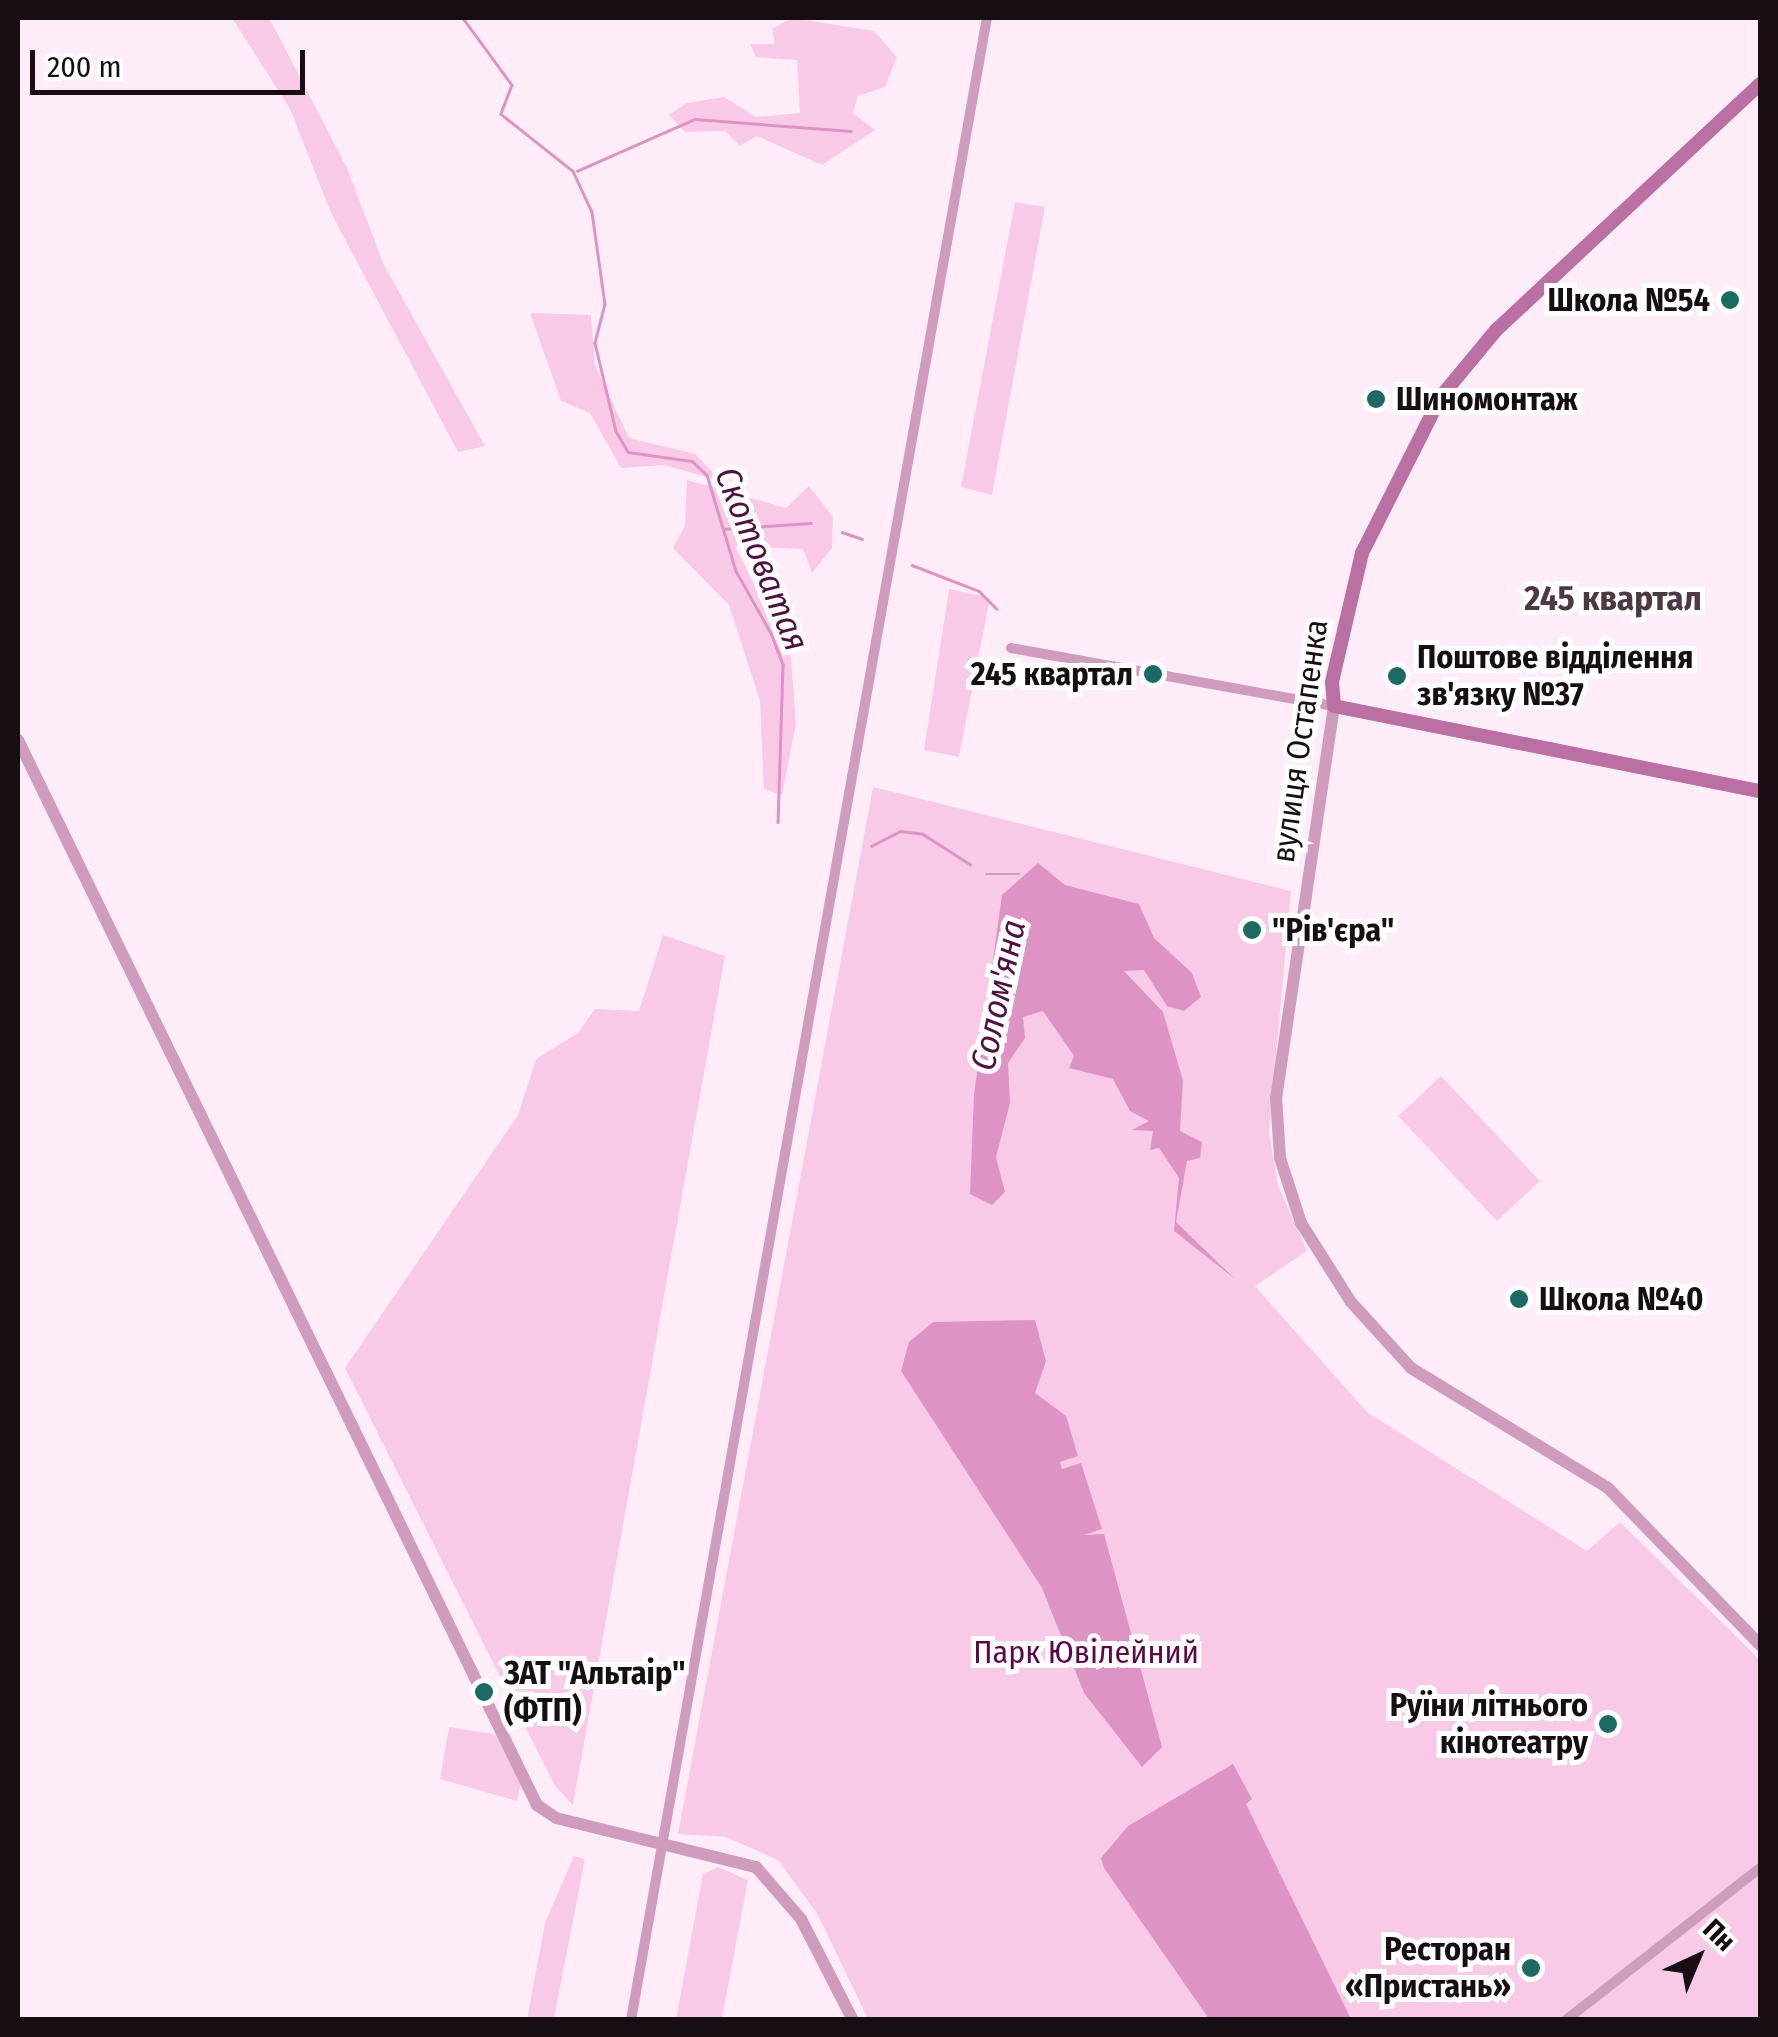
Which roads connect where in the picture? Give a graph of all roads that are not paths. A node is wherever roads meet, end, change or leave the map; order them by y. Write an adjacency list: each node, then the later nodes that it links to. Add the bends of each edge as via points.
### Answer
1 (987, 18): 8 (street)
2 (1760, 84): 4 (main road, вулиця Остапенка, via 1496,330 1440,398 1362,553 1337,649)
3 (1011, 648): 4 (street)
4 (1334, 706): 6 (main road); 7 (street, вулиця Остапенка, via 1276,1097 1280,1158 1302,1223 1351,1302 1411,1368 1608,1488)
5 (18, 740): 8 (street, via 537,1805 556,1818)
6 (1760, 791)
7 (1760, 1646)
8 (663, 1840): 10 (street); 11 (street, via 762,1872 832,1975)
9 (1760, 1868): 12 (street)
10 (631, 2020)
11 (853, 2020)
12 (1566, 2020)

